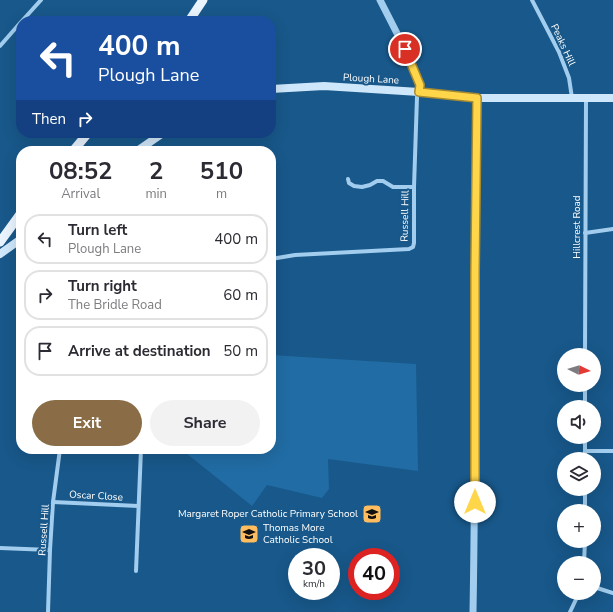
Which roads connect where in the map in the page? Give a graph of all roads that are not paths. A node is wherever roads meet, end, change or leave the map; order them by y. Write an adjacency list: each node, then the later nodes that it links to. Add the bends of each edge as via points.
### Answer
1 (41, 0): 5 (street)
2 (203, 0): 6 (main road)
3 (380, 0): 10 (street, via 405,49 420,85)
4 (532, 0): 12 (street, Peaks Hill, via 559,52 569,78)
5 (27, 16)
6 (192, 16)
7 (16, 29): 8 (street)
8 (0, 46)
9 (276, 89): 10 (main road, Plough Lane, via 324,86)
10 (419, 92): 11 (main road, Plough Lane); 20 (street, Russell Hill)
11 (477, 98): 12 (main road, Plough Lane); 43 (street)
12 (572, 98): 14 (main road, Plough Lane)
13 (613, 98): 14 (main road, Plough Lane)
14 (586, 99): 23 (street, Hillcrest Road)
15 (84, 138): 17 (main road)
16 (156, 138): 18 (main road)
17 (77, 146)
18 (144, 146)
19 (348, 179): 20 (street, via 349,183 358,187 383,181 393,187)
20 (414, 188): 27 (street, Russell Hill, via 413,247)
21 (16, 220): 24 (main road)
22 (613, 229): 23 (street)
23 (585, 233): 28 (street, Hillcrest Road)
24 (0, 242)
25 (16, 242): 26 (main road)
26 (0, 254)
27 (276, 258)
28 (585, 348)
29 (585, 444): 31 (street)
30 (613, 451): 31 (street)
31 (585, 452)
32 (59, 454): 34 (street, Russell Hill)
33 (140, 454): 35 (street)
34 (53, 502): 35 (street, Oscar Close); 37 (street, Russell Hill)
35 (138, 506): 38 (street)
36 (0, 548): 37 (street)
37 (50, 550): 42 (street, Russell Hill)
38 (136, 571)
39 (601, 589): 40 (street)
40 (613, 593)
41 (576, 600): 44 (street)
42 (48, 612)
43 (473, 612)
44 (570, 612)

